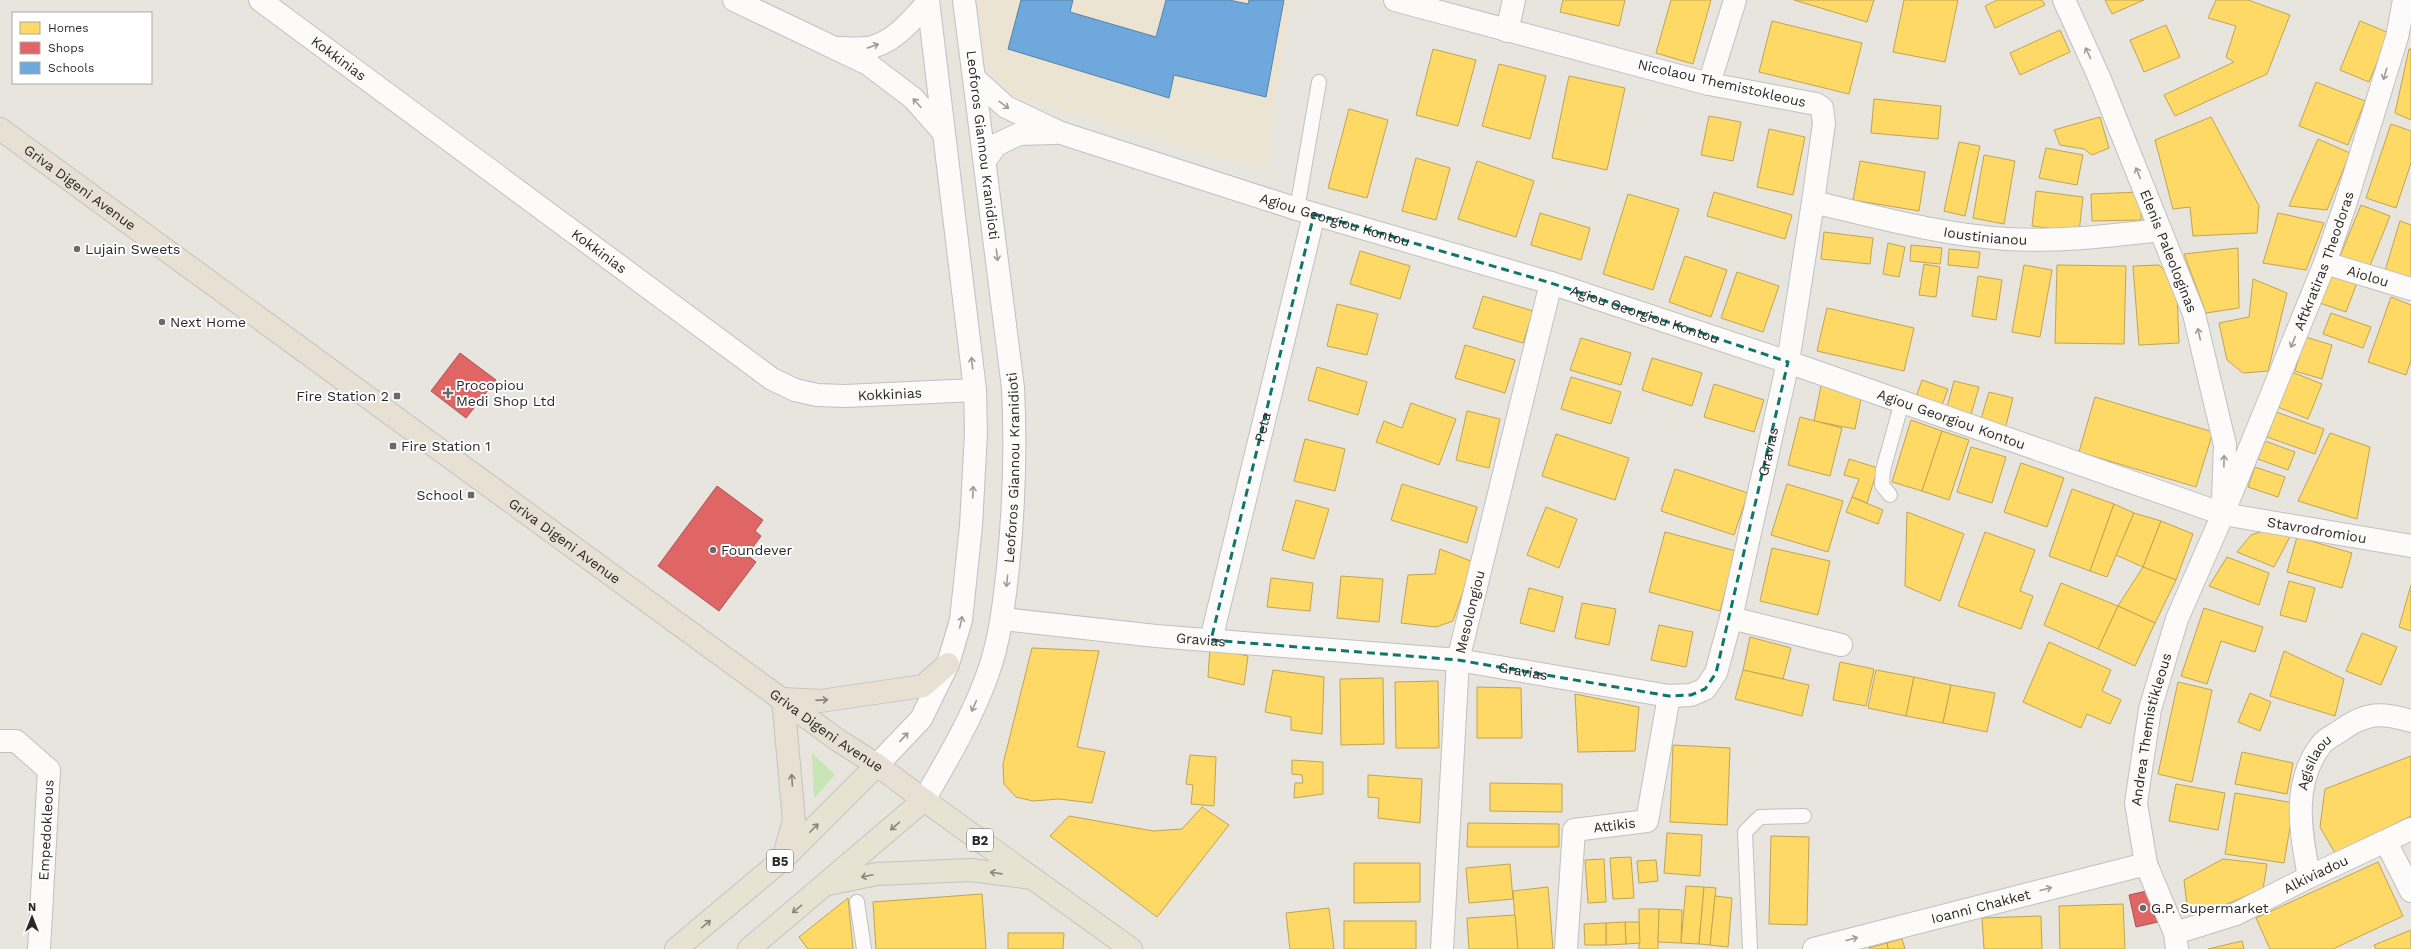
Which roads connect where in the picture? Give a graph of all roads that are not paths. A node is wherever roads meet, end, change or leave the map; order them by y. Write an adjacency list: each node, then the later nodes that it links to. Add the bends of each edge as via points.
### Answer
1 (260, 0): 27 (street, Kokkinias, via 772,379 795,390 817,395)
2 (734, 0): 12 (street)
3 (964, 0): 13 (street, Leoforos Giannou Kranidioti)
4 (1392, 0): 10 (street, Nicolaou Themistokleous)
5 (1514, 0): 10 (street)
6 (1735, 0): 15 (street)
7 (2064, 0): 22 (street, Elenis Paleologinas, one-way to 7, via 2099,77)
8 (2404, 0): 11 (street, Aftkratiras Theodoras)
9 (928, 1): 12 (street, one-way to 9, via 868,48 885,41 899,32); 17 (street)
10 (1507, 31): 15 (street, Nicolaou Themistokleous)
11 (2404, 37): 23 (street, Aftkratiras Theodoras, one-way to 23)
12 (834, 48): 17 (street, one-way to 12, via 913,98 891,80 868,64)
13 (975, 79): 18 (street, Agiou Georgiou Kontou, one-way to 18, via 1006,107); 19 (street, Leoforos Giannou Kranidioti)
14 (1319, 82): 21 (lane)
15 (1709, 84): 20 (street, Nicolaou Themistokleous, via 1816,104 1822,108 1824,123)
16 (0, 129): 39 (highway, Griva Digeni Avenue / B2)
17 (944, 132): 27 (street, one-way to 17)
18 (1061, 133): 19 (street, Agiou Georgiou Kontou, via 1019,134 996,145); 21 (street, Agiou Georgiou Kontou)
19 (985, 161): 33 (street, Leoforos Giannou Kranidioti, one-way to 33, via 1013,388 1016,433 1012,527)
20 (1813, 202): 22 (street, Ioustinianou, via 1914,226 2006,239 2080,240); 26 (street, Nicolaou Themistokleous)
21 (1306, 211): 24 (street, Agiou Georgiou Kontou); 34 (street, Peta)
22 (2160, 230): 30 (street, Elenis Paleologinas, one-way to 22, via 2225,445 2194,314)
23 (2324, 263): 25 (street, Aiolou); 30 (street, Aftkratiras Theodoras, one-way to 30)
24 (1551, 283): 26 (street, Agiou Georgiou Kontou); 36 (street, Mesolongiou)
25 (2411, 290)
26 (1788, 362): 28 (street, Agiou Georgiou Kontou); 32 (street, Gravias)
27 (975, 390): 37 (street, one-way to 27, via 962,620 971,526 976,433)
28 (1902, 402): 29 (lane, via 1883,470 1882,485); 30 (street, Agiou Georgiou Kontou)
29 (1890, 495)
30 (2223, 514): 31 (street, Stavrodromiou); 48 (street, Andrea Themistikleous, via 2177,619 2150,709 2136,803)
31 (2411, 546)
32 (1731, 618): 35 (street); 38 (street, Gravias, via 1716,674 1705,689 1691,695)
33 (1003, 619): 34 (street, Gravias); 43 (street, Leoforos Giannou Kranidioti, one-way to 43, via 987,676 961,734)
34 (1211, 640): 36 (street, Gravias)
35 (1841, 645)
36 (1458, 660): 38 (street, Gravias); 60 (street, Mesolongiou)
37 (948, 664): 39 (highway, one-way to 37, via 820,700 923,686); 42 (street, one-way to 37, via 920,719)
38 (1669, 696): 61 (street, Attikis, via 1647,821 1574,830)
39 (783, 699): 42 (highway, Griva Digeni Avenue / B2, via 839,741); 47 (highway, one-way to 39, via 794,820)
40 (2411, 721): 49 (street, Agisilaou, via 2386,713 2355,720 2321,744 2303,776 2300,825)
41 (0, 741): 55 (street, Empedokleous, via 16,742 49,770)
42 (877, 765): 43 (highway, Griva Digeni Avenue / B2); 47 (main road, B5, one-way to 42)
43 (924, 800): 50 (main road, Griva Digeni Avenue / B2); 51 (main road, one-way to 51)
44 (1804, 816): 62 (lane, via 1760,817 1745,832)
45 (2411, 829): 46 (street, Alkiviadou)
46 (2386, 842): 49 (street, Alkiviadou); 52 (street)
47 (783, 859): 56 (main road, B5, one-way to 47)
48 (2146, 864): 54 (street, Andrea Themistikleous); 63 (street, Ioanni Chakket, one-way to 48)
49 (2309, 877): 54 (street, Alkiviadou)
50 (1035, 879): 51 (main road, one-way to 51, via 971,870 877,874); 59 (main road, Griva Digeni Avenue / B2)
51 (827, 885): 57 (main road, one-way to 57)
52 (2411, 891)
53 (857, 902): 58 (lane)
54 (2176, 941)
55 (39, 949)
56 (676, 949)
57 (749, 949)
58 (864, 949)
59 (1131, 949)
60 (1442, 949)
61 (1566, 949)
62 (1750, 949)
63 (1814, 949)

